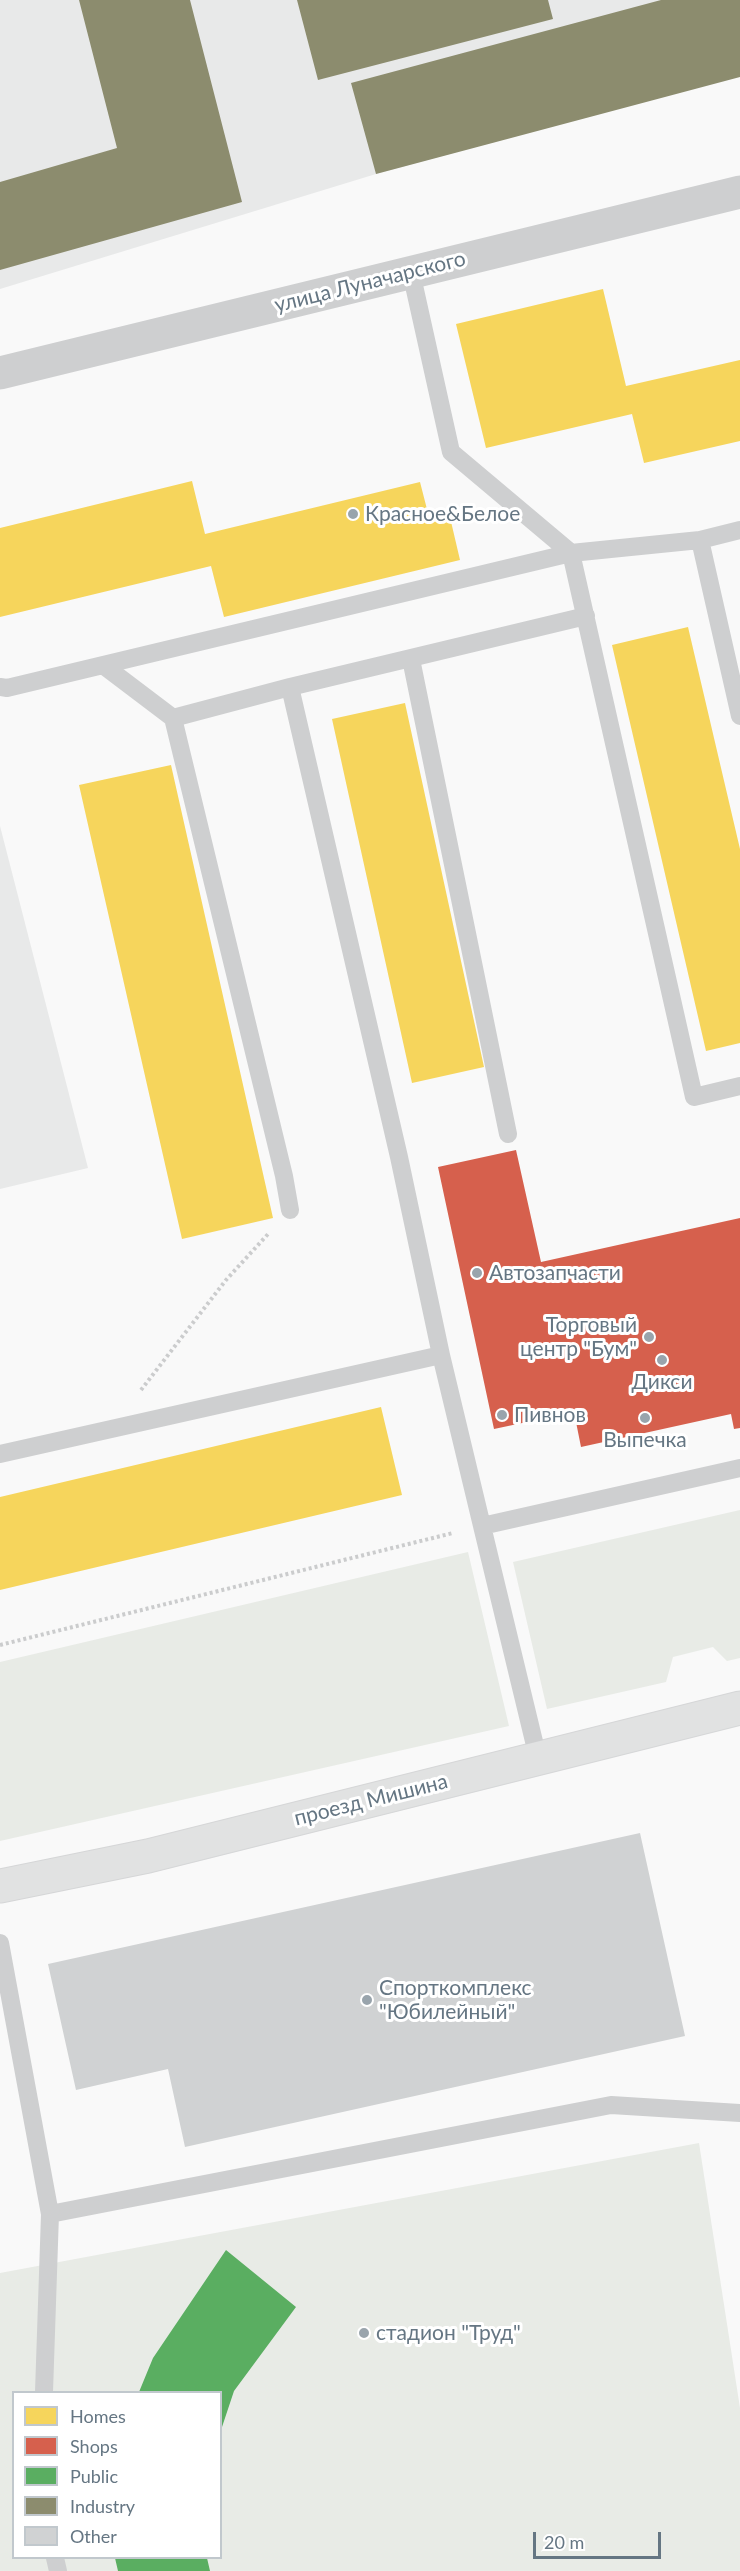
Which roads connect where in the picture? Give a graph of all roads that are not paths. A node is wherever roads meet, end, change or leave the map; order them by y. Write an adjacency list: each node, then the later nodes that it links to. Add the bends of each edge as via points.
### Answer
1 (740, 192): 2 (street, улица Луначарского)
2 (411, 272): 3 (street, улица Луначарского); 6 (lane, via 451,452)
3 (0, 373)
4 (740, 530): 5 (lane)
5 (700, 540): 6 (lane); 12 (lane)
6 (571, 553): 7 (lane); 9 (lane)
7 (586, 616): 8 (lane); 14 (lane, via 694,1096)
8 (411, 659): 11 (lane); 15 (lane)
9 (103, 665): 10 (lane); 13 (lane)
10 (0, 687)
11 (290, 687): 13 (lane); 17 (lane)
12 (740, 716)
13 (173, 718): 16 (lane)
14 (740, 1086)
15 (508, 1134)
16 (290, 1210)
17 (441, 1355): 18 (lane); 20 (lane)
18 (0, 1454)
19 (740, 1468): 20 (lane)
20 (482, 1526): 22 (lane)
21 (740, 1708): 22 (main road, проезд Мишина)
22 (538, 1758): 23 (main road, проезд Мишина, via 148,1856)
23 (0, 1886)
24 (0, 1944): 26 (lane)
25 (740, 2113): 26 (lane, via 612,2104)
26 (50, 2214): 27 (lane)
27 (44, 2391)

